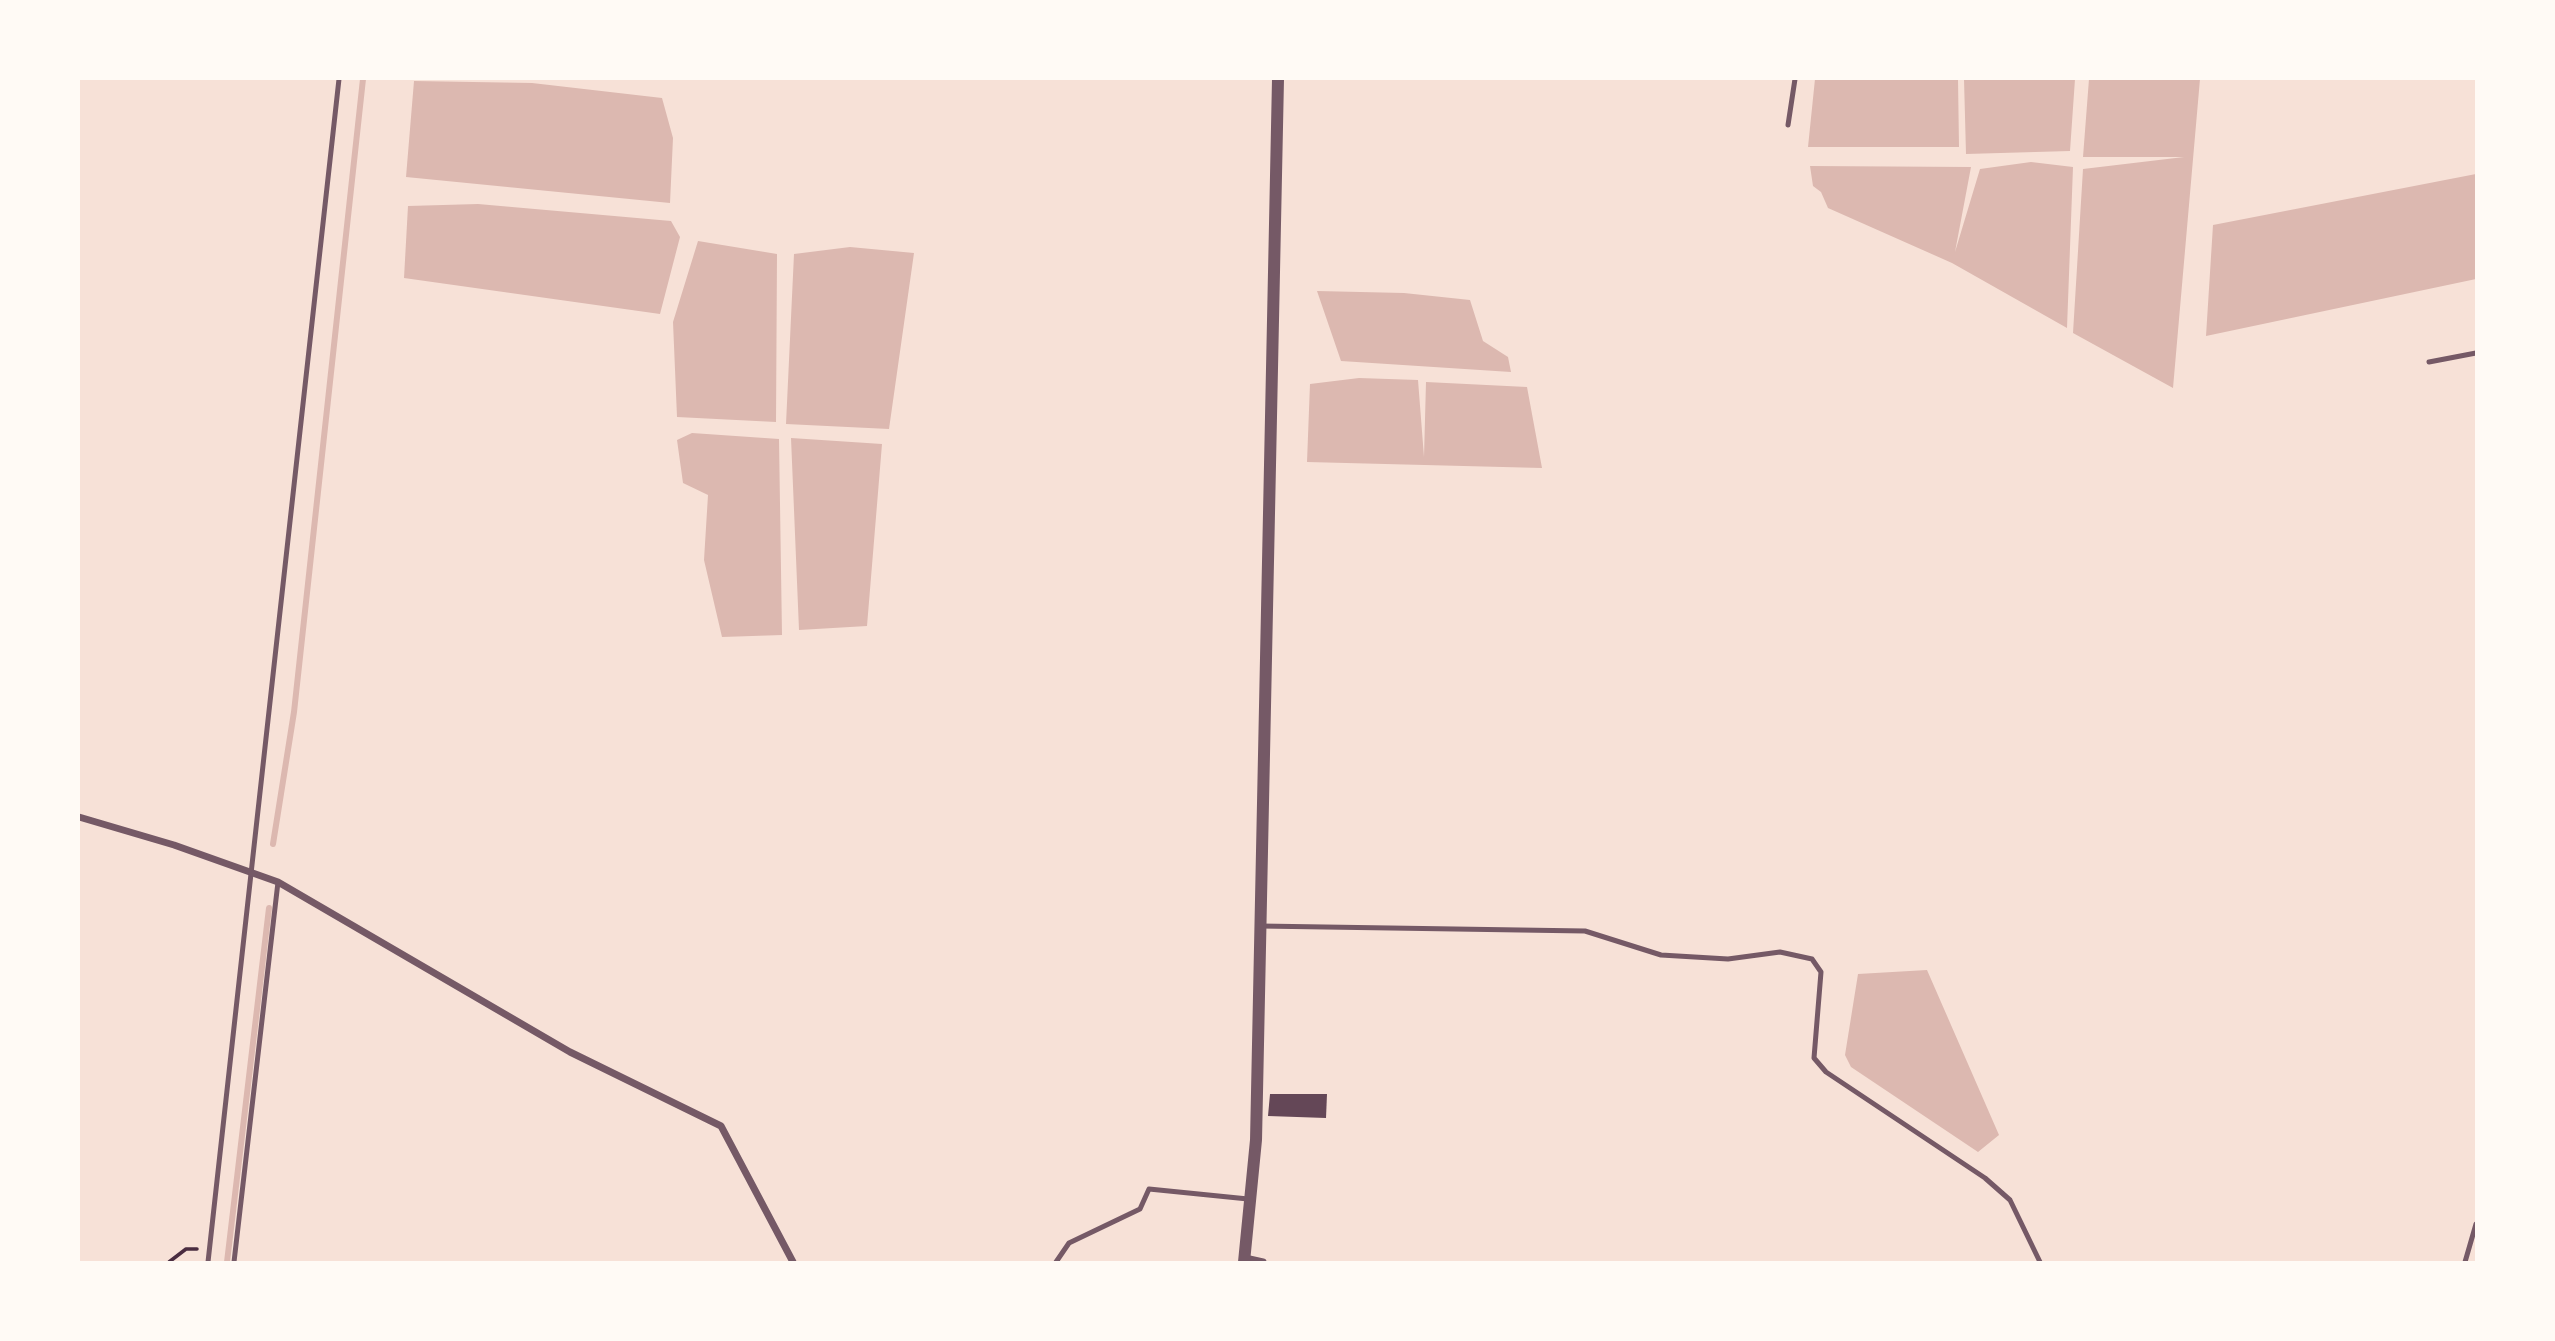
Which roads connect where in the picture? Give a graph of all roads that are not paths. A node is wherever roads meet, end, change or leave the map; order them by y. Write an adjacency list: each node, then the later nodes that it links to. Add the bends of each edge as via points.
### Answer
1 (340, 79): 8 (lane)
2 (1278, 79): 10 (street)
3 (1795, 79): 4 (lane)
4 (1788, 125)
5 (2476, 353): 6 (lane)
6 (2429, 362)
7 (79, 817): 8 (street)
8 (252, 873): 9 (street); 14 (lane)
9 (278, 882): 15 (lane); 16 (street, via 570,1052 722,1126)
10 (1260, 926): 11 (street, via 1256,1140); 19 (lane, via 1585,932 1661,955 1728,958 1780,952 1812,960 1821,972 1814,1058 1826,1072 2010,1200)
11 (1250, 1199): 13 (street); 17 (lane, via 1149,1189 1140,1209 1069,1244)
12 (2476, 1224): 20 (lane)
13 (1244, 1260): 18 (street)
14 (208, 1262)
15 (234, 1262)
16 (793, 1262)
17 (1056, 1262)
18 (1263, 1262)
19 (2040, 1262)
20 (2465, 1262)

